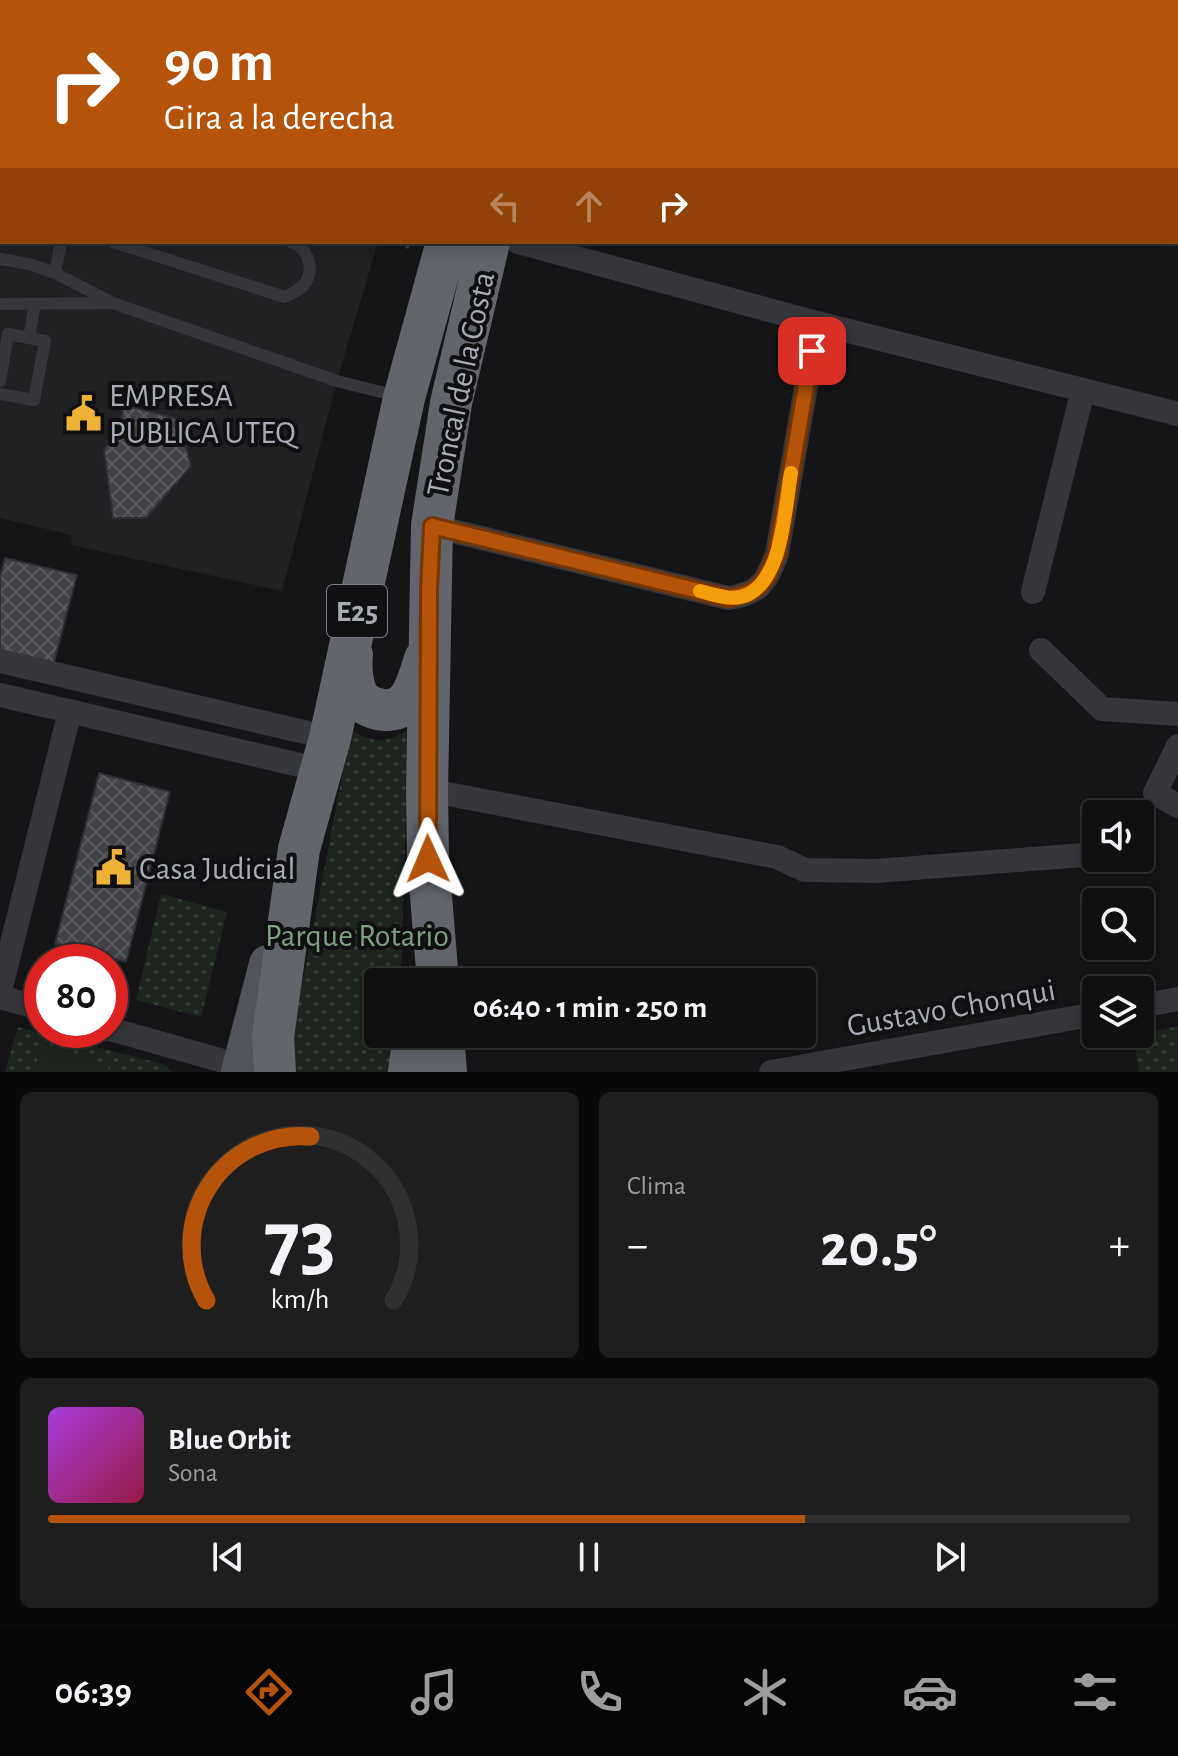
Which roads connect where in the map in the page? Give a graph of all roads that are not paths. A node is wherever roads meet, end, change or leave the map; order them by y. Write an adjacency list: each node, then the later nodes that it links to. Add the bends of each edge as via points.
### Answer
1 (61, 244): 8 (lane)
2 (119, 244): 3 (lane, via 285,297 303,287 310,273 309,257)
3 (299, 244)
4 (446, 244): 17 (highway, Troncal de la Costa / E25)
5 (489, 244): 19 (highway, Troncal de la Costa / E25, via 451,403)
6 (548, 246): 12 (street)
7 (0, 259): 8 (lane)
8 (55, 273): 9 (lane)
9 (113, 303): 11 (lane); 17 (lane, via 337,381)
10 (0, 304): 11 (lane)
11 (35, 304): 13 (lane)
12 (817, 323): 15 (street); 19 (street, via 777,554 766,580 748,595 728,598)
13 (29, 338): 14 (lane, via 8,334); 16 (lane, via 45,341 34,400)
14 (0, 381)
15 (1083, 390): 18 (street); 20 (street)
16 (0, 394)
17 (404, 398): 21 (highway, Troncal de la Costa / E25)
18 (1178, 414)
19 (432, 526): 22 (highway, E25)
20 (1033, 592)
21 (352, 633): 22 (highway, via 357,695 381,710 395,710 412,695); 29 (highway, E25)
22 (430, 645): 30 (highway, E25)
23 (1041, 650): 27 (street, via 1102,709)
24 (0, 661): 29 (street)
25 (0, 695): 26 (street)
26 (70, 711): 29 (street); 36 (street)
27 (1178, 714)
28 (1178, 746): 31 (street, via 1155,793)
29 (325, 754): 45 (highway, E25, via 299,849 273,1037)
30 (427, 790): 32 (street, via 777,857 805,870 876,871); 33 (highway, E25)
31 (1178, 806)
32 (1082, 855)
33 (428, 859): 34 (highway); 35 (highway, E25)
34 (419, 968)
35 (437, 968)
36 (0, 991)
37 (0, 997): 40 (street)
38 (1178, 999): 39 (street)
39 (1154, 1003)
40 (24, 1004)
41 (1082, 1016): 48 (street, Gustavo Chonqui)
42 (128, 1034): 45 (street)
43 (412, 1048): 46 (highway)
44 (444, 1048): 47 (highway)
45 (252, 1070)
46 (409, 1072)
47 (446, 1072)
48 (771, 1072)

